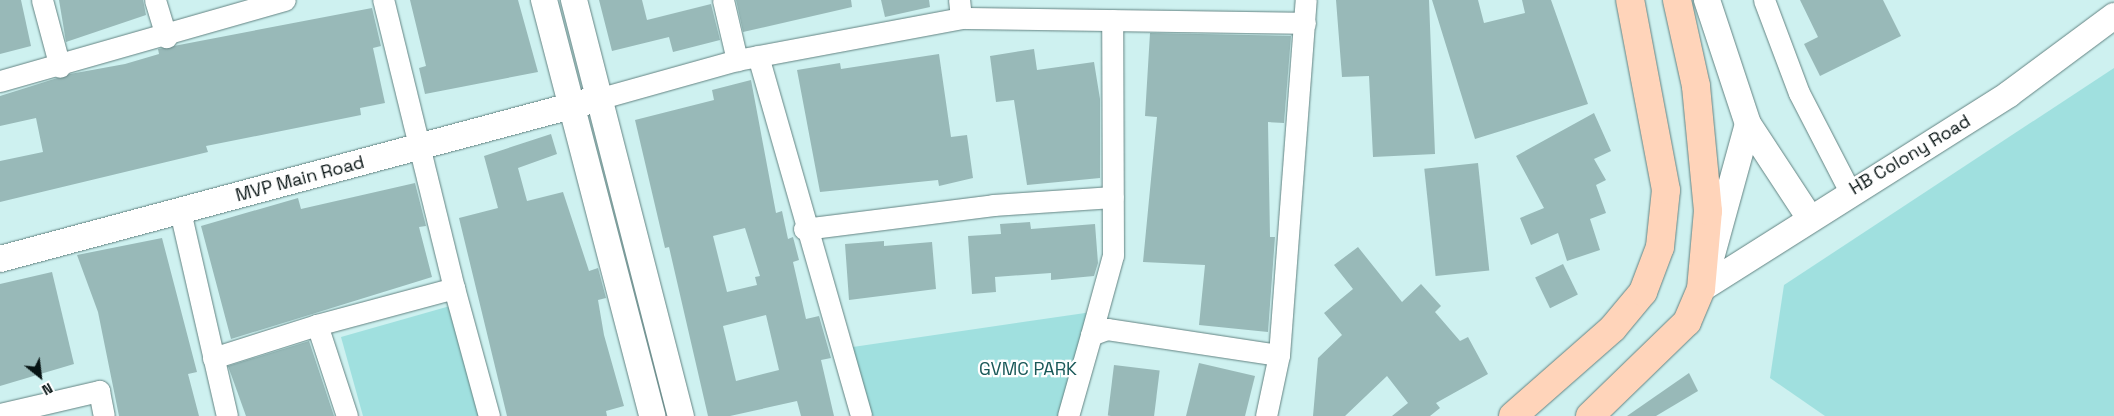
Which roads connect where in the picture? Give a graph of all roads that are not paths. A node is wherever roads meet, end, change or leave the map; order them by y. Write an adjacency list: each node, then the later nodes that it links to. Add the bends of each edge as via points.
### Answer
1 (42, 0): 20 (street)
2 (155, 0): 17 (street)
3 (285, 0): 17 (street)
4 (384, 0): 25 (street)
5 (544, 0): 23 (street)
6 (574, 0): 22 (street)
7 (723, 0): 19 (street)
8 (1306, 0): 16 (street)
9 (1630, 0): 48 (main road, via 1666,190 1660,247 1643,292 1613,328)
10 (1677, 0): 33 (main road, via 1696,86 1708,211)
11 (1707, 0): 24 (street)
12 (1768, 4): 26 (street, via 1799,93)
13 (960, 9): 15 (street); 18 (street)
14 (2114, 16): 26 (street, HB Colony Road, via 2009,94)
15 (1112, 20): 16 (street); 27 (street)
16 (1305, 23): 36 (street)
17 (166, 37): 20 (street)
18 (758, 56): 19 (street); 30 (street)
19 (737, 60): 22 (street)
20 (60, 67): 21 (street)
21 (0, 81)
22 (601, 98): 23 (street, MVP Main Road); 44 (street)
23 (570, 106): 25 (street, MVP Main Road); 43 (street)
24 (1748, 124): 29 (street); 33 (street)
25 (422, 146): 28 (street, MVP Main Road); 32 (street)
26 (1850, 192): 29 (street, HB Colony Road)
27 (1113, 197): 30 (street, via 993,205); 35 (street, via 1113,255)
28 (180, 211): 31 (street, MVP Main Road); 37 (street)
29 (1809, 217): 33 (street, HB Colony Road)
30 (804, 229): 45 (street)
31 (0, 260)
32 (454, 288): 34 (street); 42 (street)
33 (1701, 289): 49 (main road, via 1687,322)
34 (317, 325): 37 (street); 41 (street)
35 (1091, 335): 36 (street, via 1107,329); 46 (street)
36 (1280, 355): 47 (street)
37 (213, 358): 40 (street)
38 (0, 414): 39 (street, via 98,391)
39 (104, 416)
40 (227, 416)
41 (347, 416)
42 (489, 416)
43 (652, 416)
44 (681, 416)
45 (861, 416)
46 (1068, 416)
47 (1266, 416)
48 (1512, 416)
49 (1590, 416)

